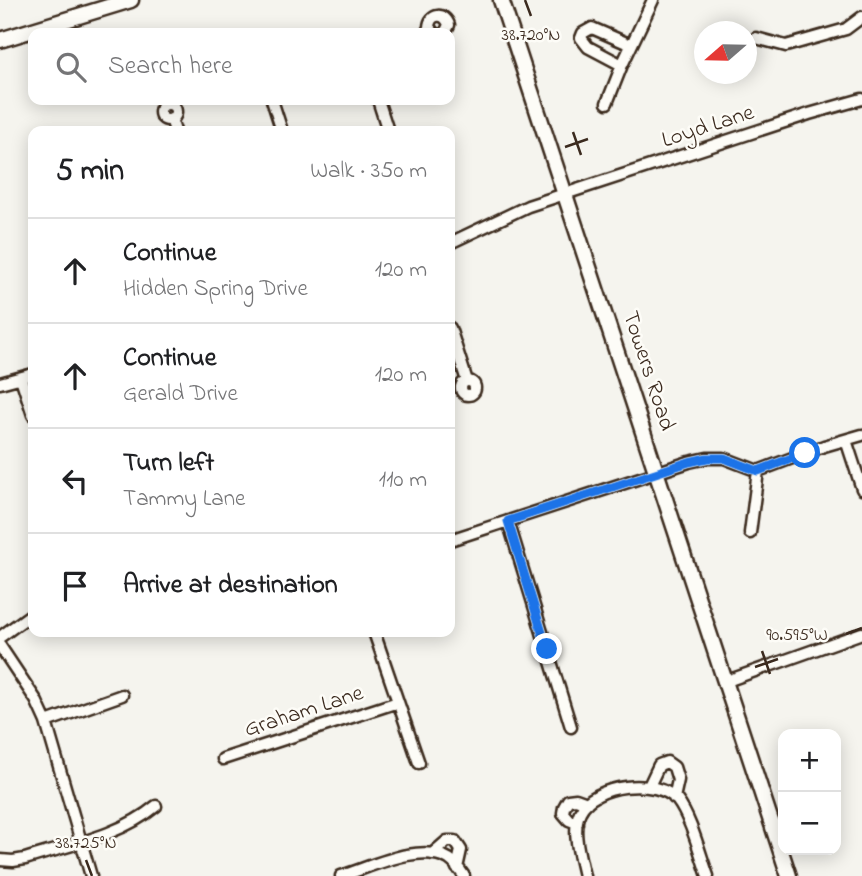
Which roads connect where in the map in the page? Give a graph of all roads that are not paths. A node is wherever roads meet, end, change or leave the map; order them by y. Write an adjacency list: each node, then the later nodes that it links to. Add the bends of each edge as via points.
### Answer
1 (131, 0): 5 (main road)
2 (502, 0): 21 (main road, Towers Road)
3 (653, 0): 11 (street)
4 (862, 17): 9 (street, via 846,29 786,46)
5 (39, 28)
6 (430, 28): 7 (street, via 434,16 441,15 449,24)
7 (447, 28)
8 (28, 31): 10 (main road)
9 (757, 38)
10 (0, 40)
11 (631, 45): 12 (street); 12 (street, via 592,28 583,33 581,38 588,47)
12 (622, 65): 14 (street)
13 (862, 99): 21 (street, Loyd Lane)
14 (607, 103)
15 (274, 105): 19 (street)
16 (380, 105): 20 (street)
17 (171, 119): 18 (street)
18 (173, 126)
19 (280, 126)
20 (386, 126)
21 (565, 193): 22 (street, Loyd Lane, via 519,209); 32 (main road, Towers Road)
22 (455, 241)
23 (455, 344): 26 (street)
24 (28, 376): 25 (street)
25 (21, 378): 27 (street); 28 (street)
26 (467, 381)
27 (0, 383)
28 (28, 400)
29 (862, 435): 30 (street)
30 (846, 440): 31 (street); 33 (street)
31 (758, 471): 32 (street, via 724,458 707,458); 35 (street)
32 (657, 472): 34 (street); 42 (main road, Towers Road)
33 (862, 489)
34 (508, 521): 36 (street); 46 (street)
35 (750, 533)
36 (455, 538)
37 (28, 617): 39 (street)
38 (862, 633): 42 (street)
39 (0, 637)
40 (375, 637): 44 (street)
41 (0, 646): 45 (street)
42 (724, 682): 62 (main road, Towers Road)
43 (122, 695): 45 (street)
44 (398, 702): 47 (street, Graham Lane); 48 (street)
45 (46, 722): 54 (street)
46 (571, 727)
47 (223, 759)
48 (419, 763)
49 (649, 786): 50 (street); 50 (street, via 659,765 667,762 678,779); 51 (street, via 608,791)
50 (674, 798): 61 (street)
51 (587, 803): 53 (street); 53 (street, via 568,800 564,807 563,813)
52 (156, 806): 54 (street, via 132,824)
53 (577, 823): 60 (street)
54 (81, 841): 56 (street, via 13,862); 59 (street)
55 (432, 854): 57 (street, via 452,861); 57 (street, via 447,841 455,841 461,850); 58 (street, via 396,857)
56 (0, 860)
57 (461, 872)
58 (346, 875)
59 (91, 876)
60 (584, 876)
61 (708, 876)
62 (789, 876)

